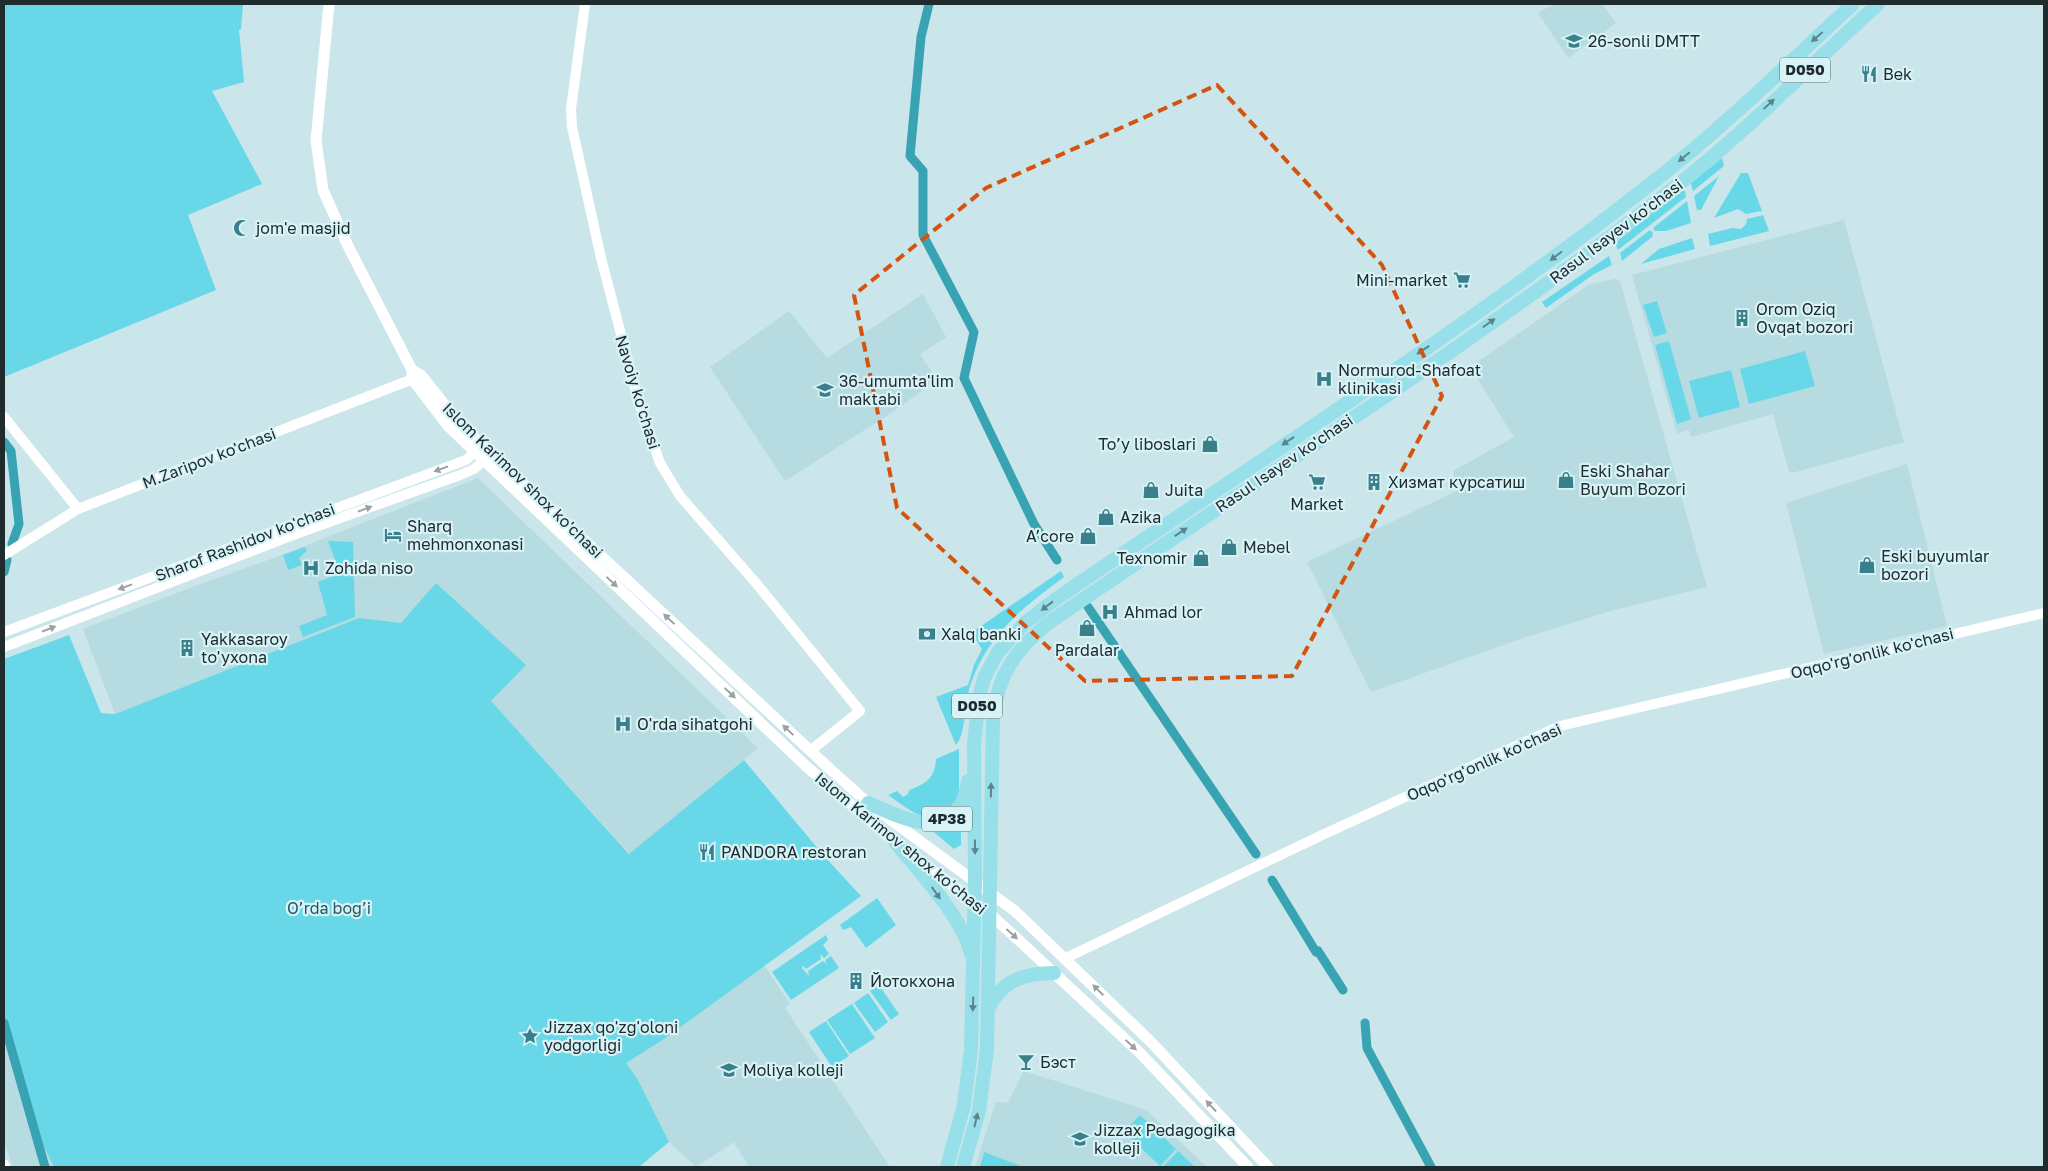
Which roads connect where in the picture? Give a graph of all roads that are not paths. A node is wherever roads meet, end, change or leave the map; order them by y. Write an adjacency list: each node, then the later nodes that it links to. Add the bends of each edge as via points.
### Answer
1 (329, 4): 5 (main road, Islom Karimov shox ko'chasi, via 316,141 323,190 348,246)
2 (585, 4): 16 (street, Navoiy ko'chasi, via 571,109 572,127 601,258 639,403 660,463 680,496 860,710)
3 (1853, 4): 15 (main road, Rasul Isayev ko'chasi / D050, one-way to 15, via 1695,148 1502,296 1071,588 1026,622 998,652 984,678 975,719)
4 (1878, 4): 22 (main road, Rasul Isayev ko'chasi / D050, one-way to 4, via 992,717 1000,681 1022,646 1047,624 1606,240 1710,159)
5 (415, 375): 7 (main road, Islom Karimov shox ko'chasi, via 454,418); 8 (street, M.Zaripov ko'chasi)
6 (4, 417): 8 (street)
7 (480, 456): 10 (street, Sharof Rashidov ko'chasi, one-way to 10); 12 (street, one-way to 7); 16 (main road, Islom Karimov shox ko'chasi, one-way to 7); 18 (main road, Islom Karimov shox ko'chasi, one-way to 18)
8 (78, 509): 9 (street, M.Zaripov ko'chasi)
9 (4, 555)
10 (64, 609): 12 (street); 13 (street, Sharof Rashidov ko'chasi)
11 (2044, 613): 25 (street, Oqqo'rg'onlik ko'chasi, via 1560,726 1311,840)
12 (68, 622): 14 (street, one-way to 12)
13 (4, 632)
14 (4, 647)
15 (974, 744): 19 (main road, 4P38, via 964,802 949,818 934,824 916,822); 21 (main road, Rasul Isayev ko'chasi / D050, one-way to 21)
16 (810, 751): 17 (main road, Islom Karimov shox ko'chasi)
17 (852, 788): 18 (main road); 19 (main road, Islom Karimov shox ko'chasi)
18 (841, 797): 20 (main road, Islom Karimov shox ko'chasi)
19 (868, 803): 21 (main road, Islom Karimov shox ko'chasi)
20 (895, 842): 23 (main road, Islom Karimov shox ko'chasi); 26 (main road, one-way to 26, via 929,883 959,928)
21 (975, 881): 22 (main road, Islom Karimov shox ko'chasi); 23 (main road, D050)
22 (990, 891): 24 (main road, D050); 25 (main road, Islom Karimov shox ko'chasi)
23 (974, 902): 24 (main road, Islom Karimov shox ko'chasi); 26 (main road, D050)
24 (988, 913): 27 (main road, Islom Karimov shox ko'chasi, one-way to 27); 28 (main road, D050)
25 (1066, 958): 32 (main road, Islom Karimov shox ko'chasi, one-way to 25, via 1151,1042)
26 (974, 970): 29 (main road, D050, one-way to 29, via 969,1080)
27 (1054, 973): 28 (main road, via 1020,976 998,994); 31 (main road, Islom Karimov shox ko'chasi, one-way to 31, via 1140,1053)
28 (989, 1008): 30 (main road, D050, one-way to 28, via 979,1111)
29 (947, 1167)
30 (963, 1167)
31 (1248, 1167)
32 (1268, 1167)

